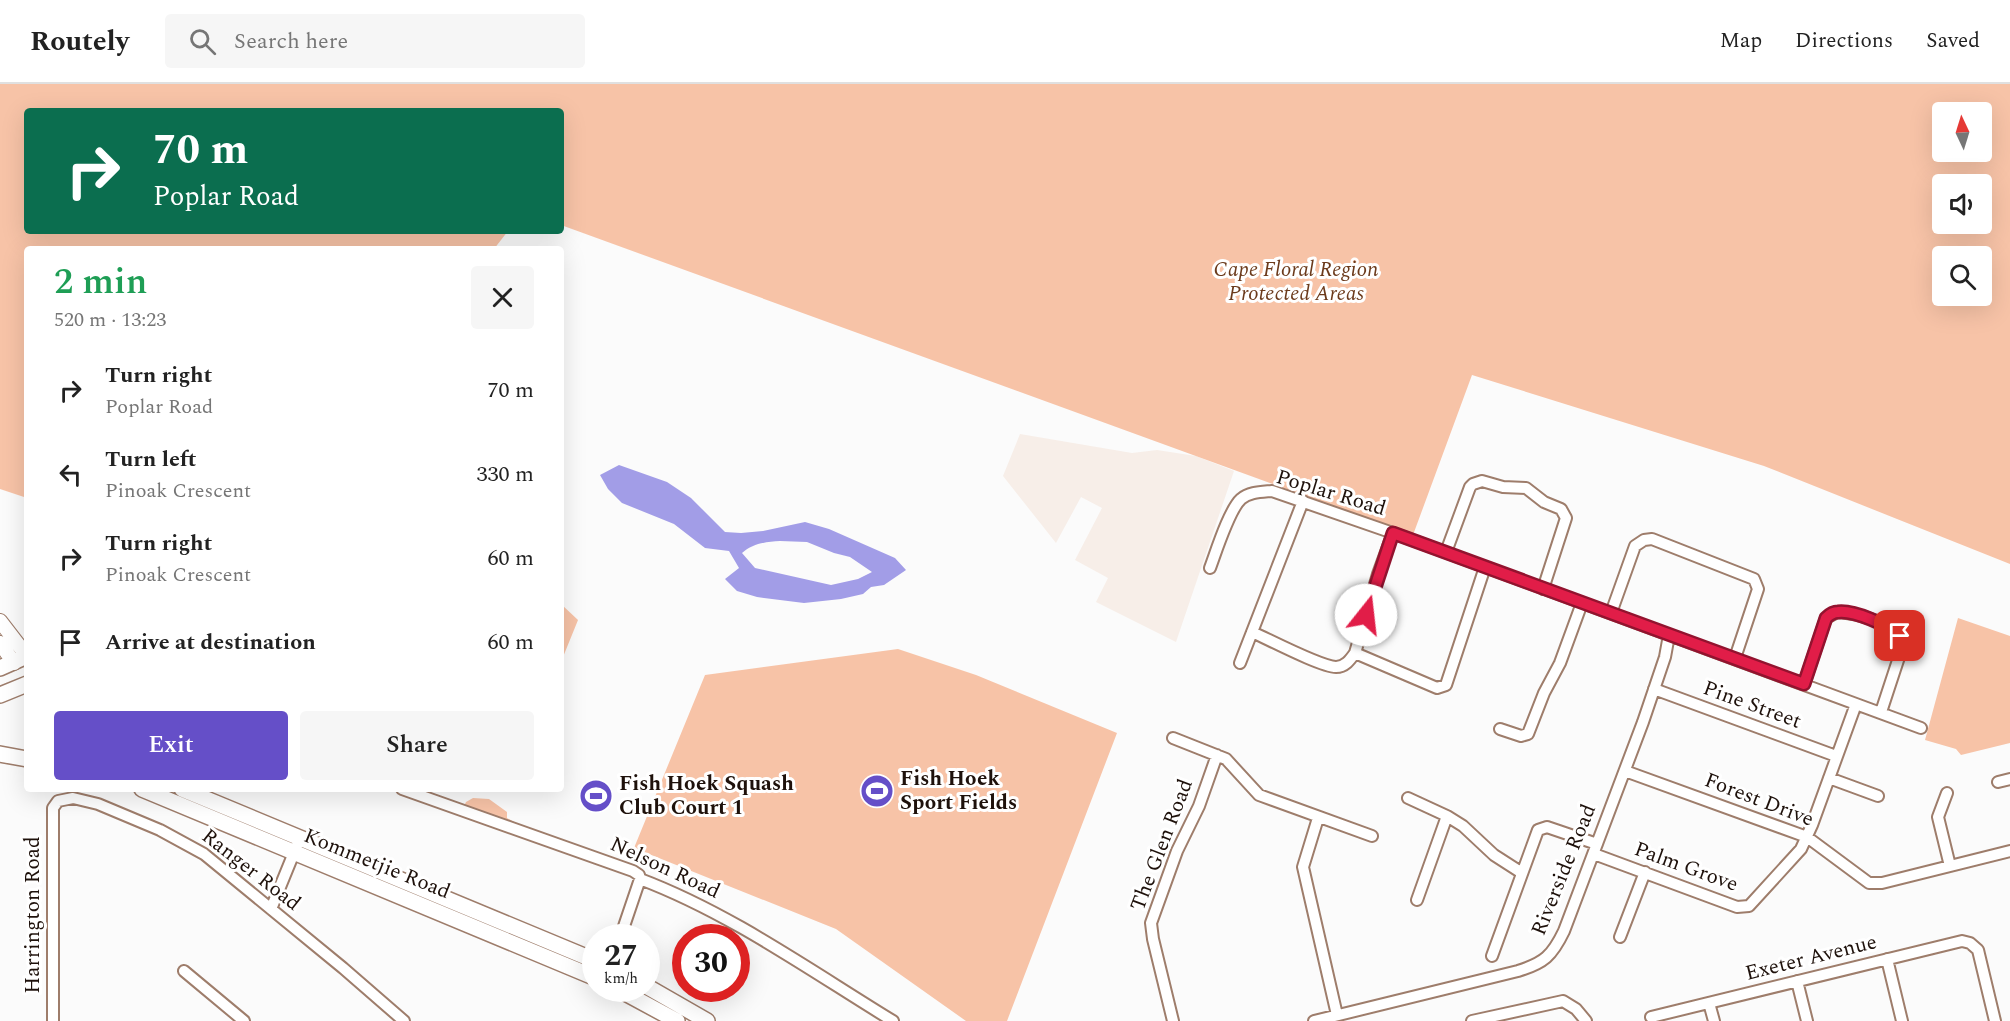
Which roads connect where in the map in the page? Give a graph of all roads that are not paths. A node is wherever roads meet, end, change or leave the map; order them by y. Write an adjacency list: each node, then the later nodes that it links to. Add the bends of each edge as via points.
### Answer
1 (1303, 501): 2 (street, Poplar Road); 5 (street, Poplar Road, via 1272,491 1255,492 1241,499); 10 (street)
2 (1393, 533): 3 (street, Poplar Road); 13 (street)
3 (1446, 552): 4 (street, Poplar Road); 6 (street, via 1473,484 1482,481 1526,488 1561,509 1566,518)
4 (1485, 567): 6 (street, Poplar Road); 13 (street, via 1446,685 1437,688)
5 (1210, 568)
6 (1543, 589): 7 (street, Poplar Road)
7 (1582, 603): 8 (street, Poplar Road); 25 (street, via 1528,734 1521,736)
8 (1611, 613): 11 (street, Poplar Road); 14 (street, via 1635,546 1652,539 1754,579 1758,589)
9 (0, 621): 15 (street)
10 (1252, 632): 13 (street, via 1329,666 1343,666); 16 (street)
11 (1669, 635): 14 (street, Poplar Road); 20 (street, Riverside Road)
12 (0, 643): 15 (street)
13 (1355, 653)
14 (1735, 658): 18 (street, Poplar Road)
15 (17, 661): 17 (main road)
16 (1240, 663)
17 (24, 678)
18 (1804, 684): 22 (street, Poplar Road); 23 (street, via 1826,618 1837,612 1872,620 1894,630 1903,645)
19 (24, 686): 21 (main road)
20 (1654, 689): 29 (street, Pine Street); 31 (street, Riverside Road)
21 (0, 695)
22 (1856, 704): 23 (street, Poplar Road); 29 (street, Palm Grove)
23 (1881, 712): 24 (street, Poplar Road)
24 (1921, 728)
25 (1500, 729)
26 (1173, 738): 28 (street)
27 (0, 754): 30 (main road)
28 (1218, 755): 43 (street, via 1231,763 1259,795); 74 (street, The Glen Road, via 1151,923)
29 (1836, 756): 32 (street, Palm Grove)
30 (24, 758)
31 (1625, 771): 45 (street, Forest Drive); 47 (street, Riverside Road)
32 (1828, 778): 39 (street); 45 (street, Palm Grove)
33 (2010, 779): 34 (street)
34 (1998, 782)
35 (149, 792): 46 (main road, Kommetjie Road)
36 (188, 792): 46 (main road, Kommetjie Road)
37 (410, 792): 52 (street, Nelson Road, via 633,871)
38 (1947, 793): 49 (street, via 1938,817)
39 (1878, 796)
40 (1408, 798): 42 (street)
41 (53, 808): 54 (street, Ranger Road, via 61,800 86,800 160,830 204,854); 68 (street, Harrington Road)
42 (1447, 816): 51 (street); 53 (street)
43 (1318, 818): 44 (street); 66 (street, via 1303,867)
44 (1372, 836)
45 (1807, 837): 49 (street, Forest Drive, via 1869,882 1882,883); 50 (street, Palm Grove, via 1802,849 1749,906 1737,907)
46 (298, 845): 54 (street); 57 (main road, Kommetjie Road); 61 (main road, Kommetjie Road)
47 (1595, 849): 50 (street, Palm Grove); 51 (street, Palm Grove, via 1542,828 1535,836); 66 (street, Riverside Road, via 1558,944 1547,958 1518,971)
48 (2010, 851): 49 (street, Forest Drive)
49 (1950, 866)
50 (1645, 872): 56 (street)
51 (1522, 873): 58 (street)
52 (640, 879): 55 (street); 73 (street, Nelson Road, via 710,910)
53 (1417, 900)
54 (271, 909): 70 (street, Ranger Road)
55 (625, 924)
56 (1620, 937)
57 (582, 956)
58 (1492, 956)
59 (1887, 959): 62 (street, Exeter Avenue); 80 (street); 81 (street, Exeter Avenue, via 1958,941 1970,943 1978,950)
60 (184, 971): 69 (street)
61 (582, 972)
62 (1797, 981): 65 (street, Exeter Avenue); 79 (street)
63 (660, 994): 72 (main road)
64 (642, 1002): 71 (main road)
65 (1709, 1003): 67 (street, Exeter Avenue); 78 (street)
66 (1337, 1015): 75 (street, Riverside Road)
67 (1651, 1017)
68 (53, 1021)
69 (244, 1021)
70 (404, 1021)
71 (677, 1021)
72 (707, 1021)
73 (893, 1021)
74 (1173, 1021)
75 (1314, 1021)
76 (1472, 1021): 77 (street, via 1563,1001)
77 (1586, 1021)
78 (1714, 1021)
79 (1807, 1021)
80 (1902, 1021)
81 (1995, 1021)

